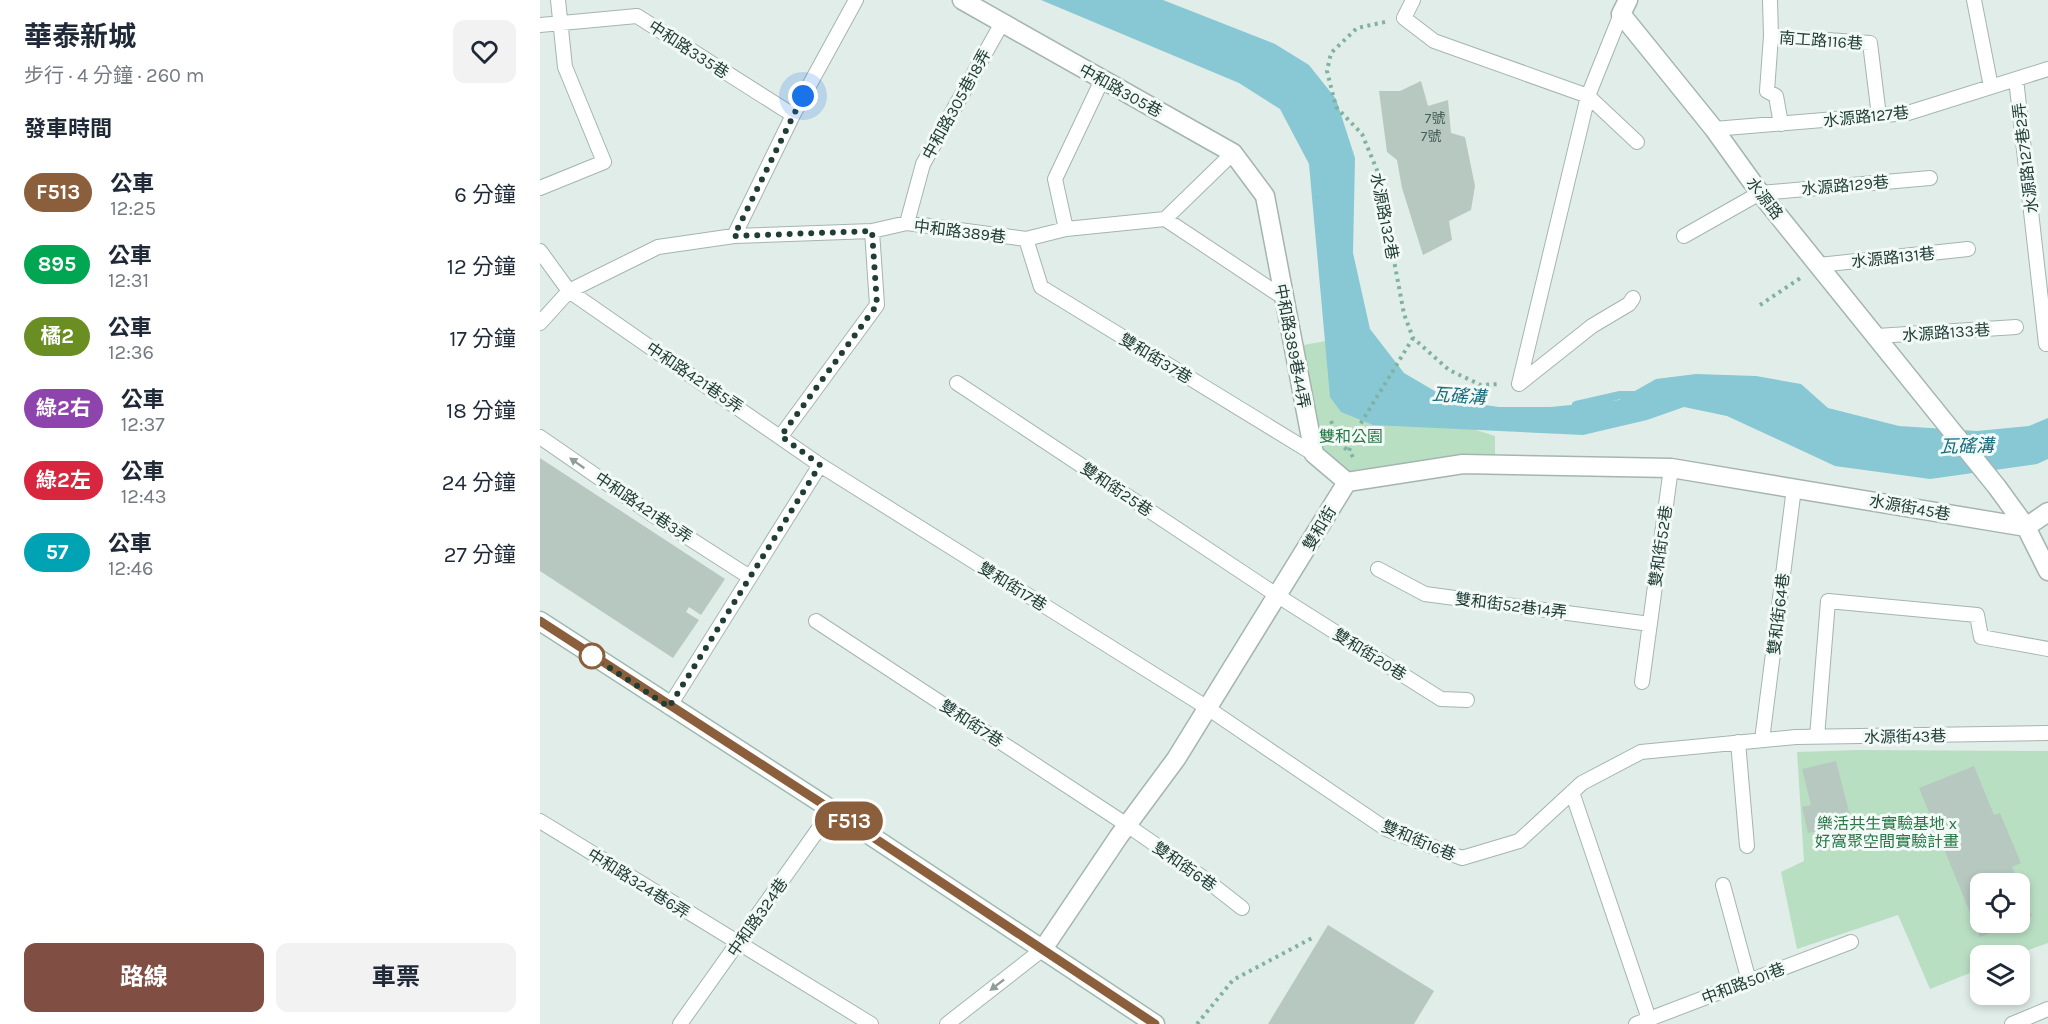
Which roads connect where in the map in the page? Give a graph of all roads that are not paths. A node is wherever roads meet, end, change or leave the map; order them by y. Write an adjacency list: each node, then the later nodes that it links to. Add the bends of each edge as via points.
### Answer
1 (558, 0): 9 (lane)
2 (856, 0): 17 (lane)
3 (962, 0): 8 (street, 中和路305巷)
4 (1413, 0): 16 (lane, via 1404,18 1434,41)
5 (1770, 0): 11 (lane, 南工路116巷)
6 (1974, 0): 15 (lane)
7 (1625, 7): 16 (lane); 20 (street, 水源路)
8 (1002, 22): 14 (street, 中和路305巷); 28 (lane, 中和路305巷18弄, via 923,164)
9 (560, 23): 10 (lane, 中和路335巷); 17 (lane, 中和路335巷, via 637,16); 24 (lane, via 565,67 604,162)
10 (540, 25)
11 (1772, 36): 18 (lane, 南工路116巷, via 1870,43); 19 (lane, via 1767,91 1776,96)
12 (2048, 69): 13 (lane, 水源路127巷)
13 (2016, 79): 15 (lane, 水源路127巷); 43 (lane, 水源路127巷2弄)
14 (1102, 80): 22 (street, 中和路305巷); 29 (lane, via 1055,179)
15 (1991, 87): 18 (lane, 水源路127巷, via 1908,113)
16 (1588, 96): 21 (lane); 39 (lane, via 1519,384)
17 (793, 115): 31 (lane)
18 (1879, 116): 19 (lane, 水源路127巷)
19 (1781, 123): 20 (lane, 水源路127巷)
20 (1714, 129): 25 (street, 水源路)
21 (1637, 142)
22 (1233, 153): 26 (street, 中和路305巷); 27 (lane)
23 (1930, 178): 25 (lane, 水源路129巷)
24 (540, 188)
25 (1760, 193): 32 (lane); 36 (street, 水源路)
26 (1265, 196): 38 (street, 中和路389巷44弄)
27 (1165, 219): 29 (lane, 中和路389巷); 38 (lane)
28 (907, 223): 30 (lane, 中和路389巷); 33 (lane, 中和路389巷)
29 (1066, 229): 33 (lane, 中和路389巷)
30 (872, 231): 31 (lane, 中和路389巷); 45 (lane, via 877,305)
31 (734, 236): 37 (lane, 中和路389巷, via 658,247)
32 (1684, 236)
33 (1026, 239): 47 (lane, 雙和街37巷, via 1041,287)
34 (1968, 249): 36 (lane, 水源路131巷)
35 (540, 251): 37 (lane, 中和路421巷5弄)
36 (1819, 265): 42 (street, 水源路)
37 (569, 291): 40 (lane, 中和路389巷); 45 (lane, 中和路421巷5弄)
38 (1284, 298): 47 (street, 中和路389巷44弄)
39 (1633, 298)
40 (540, 323)
41 (2016, 327): 42 (lane, 水源路133巷)
42 (1877, 336): 53 (street, 水源路)
43 (2046, 344)
44 (957, 383): 57 (lane, 雙和街25巷)
45 (781, 436): 48 (lane, 中和路421巷5弄)
46 (540, 437): 56 (lane, 中和路421巷3弄, one-way to 46)
47 (1314, 454): 50 (street)
48 (820, 465): 56 (lane); 65 (lane, 雙和街17巷)
49 (1671, 468): 50 (street, via 1463,464); 51 (street); 60 (lane, 雙和街52巷)
50 (1347, 482): 57 (street, 雙和街)
51 (1794, 488): 53 (street, 水源街45巷); 68 (lane, 雙和街64巷)
52 (2048, 512): 53 (street)
53 (2026, 527): 55 (street, 水源路)
54 (1377, 569): 60 (lane, 雙和街52巷14弄, via 1425,594)
55 (2048, 571)
56 (748, 576): 64 (lane)
57 (1278, 596): 63 (lane, 雙和街20巷, via 1441,699); 65 (street, 雙和街)
58 (540, 621): 64 (street)
59 (816, 621): 73 (lane, 雙和街7巷)
60 (1650, 624): 62 (lane, 雙和街52巷)
61 (2048, 649): 67 (lane, via 1982,637 1977,615 1828,601)
62 (1642, 682)
63 (1467, 700)
64 (669, 707): 71 (street)
65 (1206, 707): 70 (lane, 雙和街16巷, via 1386,829 1462,858 1519,841); 73 (street, 雙和街, via 1176,759)
66 (2048, 733): 67 (lane, 水源街43巷)
67 (1817, 737): 68 (lane, 水源街43巷)
68 (1762, 740): 69 (lane, 水源街43巷)
69 (1738, 742): 70 (lane, 雙和街16巷, via 1641,752); 74 (lane)
70 (1572, 792): 82 (lane)
71 (832, 810): 78 (lane, 中和路324巷); 79 (street)
72 (540, 821): 78 (lane, 中和路324巷6弄)
73 (1127, 825): 76 (lane, 雙和街6巷); 79 (street, 雙和街)
74 (1747, 846)
75 (1723, 885): 80 (lane)
76 (1242, 908)
77 (1851, 942): 80 (lane, 中和路501巷)
78 (739, 944): 83 (lane, 中和路324巷); 84 (lane, 中和路324巷6弄)
79 (1043, 949): 85 (lane, one-way to 85); 86 (street)
80 (1749, 981): 82 (lane, 中和路501巷)
81 (2048, 1009): 88 (lane)
82 (1649, 1019): 87 (lane, 中和路501巷)
83 (680, 1024)
84 (871, 1024)
85 (947, 1024)
86 (1155, 1024)
87 (1636, 1024)
88 (2012, 1024)

